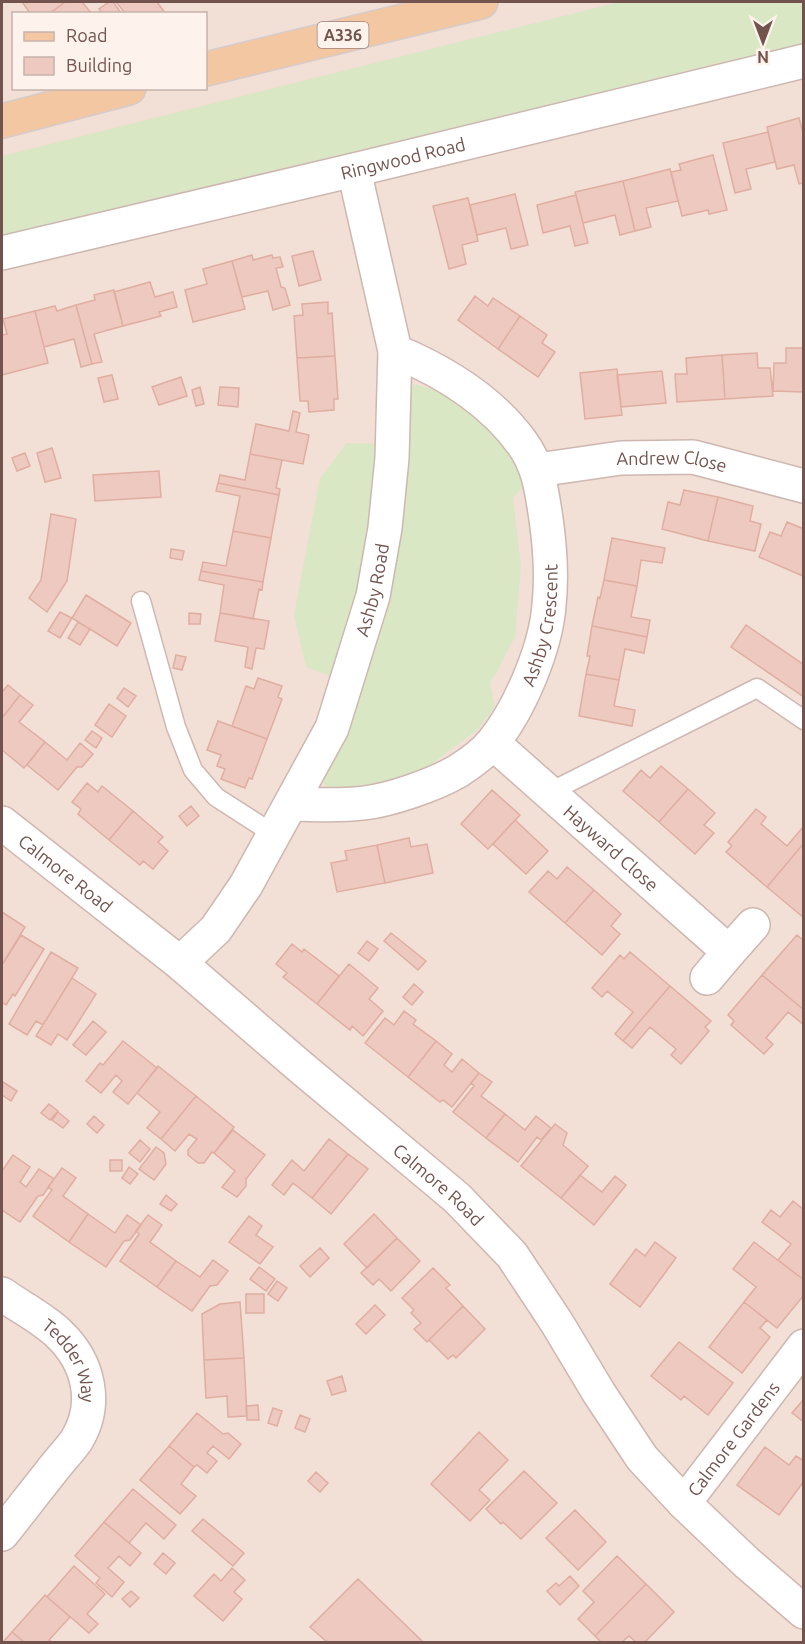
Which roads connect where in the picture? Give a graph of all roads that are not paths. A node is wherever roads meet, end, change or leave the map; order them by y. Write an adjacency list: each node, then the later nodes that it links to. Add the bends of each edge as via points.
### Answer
1 (481, 2): 3 (main road, A336)
2 (804, 61): 6 (street, Ringwood Road)
3 (207, 69)
4 (121, 90): 5 (main road)
5 (2, 121)
6 (354, 170): 7 (street, Ringwood Road); 8 (street, Ashby Road)
7 (2, 253)
8 (395, 351): 9 (street, Ashby Crescent, via 427,364 468,390 522,443); 15 (street, Ashby Road, via 392,458 373,596 332,728)
9 (538, 470): 10 (street, Andrew Close, via 621,458 693,457); 13 (street, Ashby Crescent, via 549,537 549,606 540,650 518,703)
10 (804, 486)
11 (141, 602): 17 (lane, via 176,727 193,770 216,797)
12 (804, 720): 14 (lane, via 757,688)
13 (493, 743): 14 (street, Hayward Close); 15 (street, Ashby Crescent, via 458,771 414,790 366,803)
14 (548, 793): 19 (street, Hayward Close)
15 (292, 804): 17 (street, Ashby Road)
16 (2, 823): 20 (street, Calmore Road)
17 (275, 835): 20 (street, Ashby Road, via 216,929)
18 (753, 925): 19 (street)
19 (729, 952): 21 (street)
20 (180, 963): 24 (street, Calmore Road, via 457,1198 512,1255 642,1458)
21 (707, 978)
22 (2, 1294): 25 (street, Tedder Way, via 57,1333 73,1351 83,1366 90,1401 76,1441)
23 (804, 1346): 24 (street, Calmore Gardens)
24 (684, 1503): 26 (street, Calmore Road)
25 (2, 1534)
26 (804, 1611)

